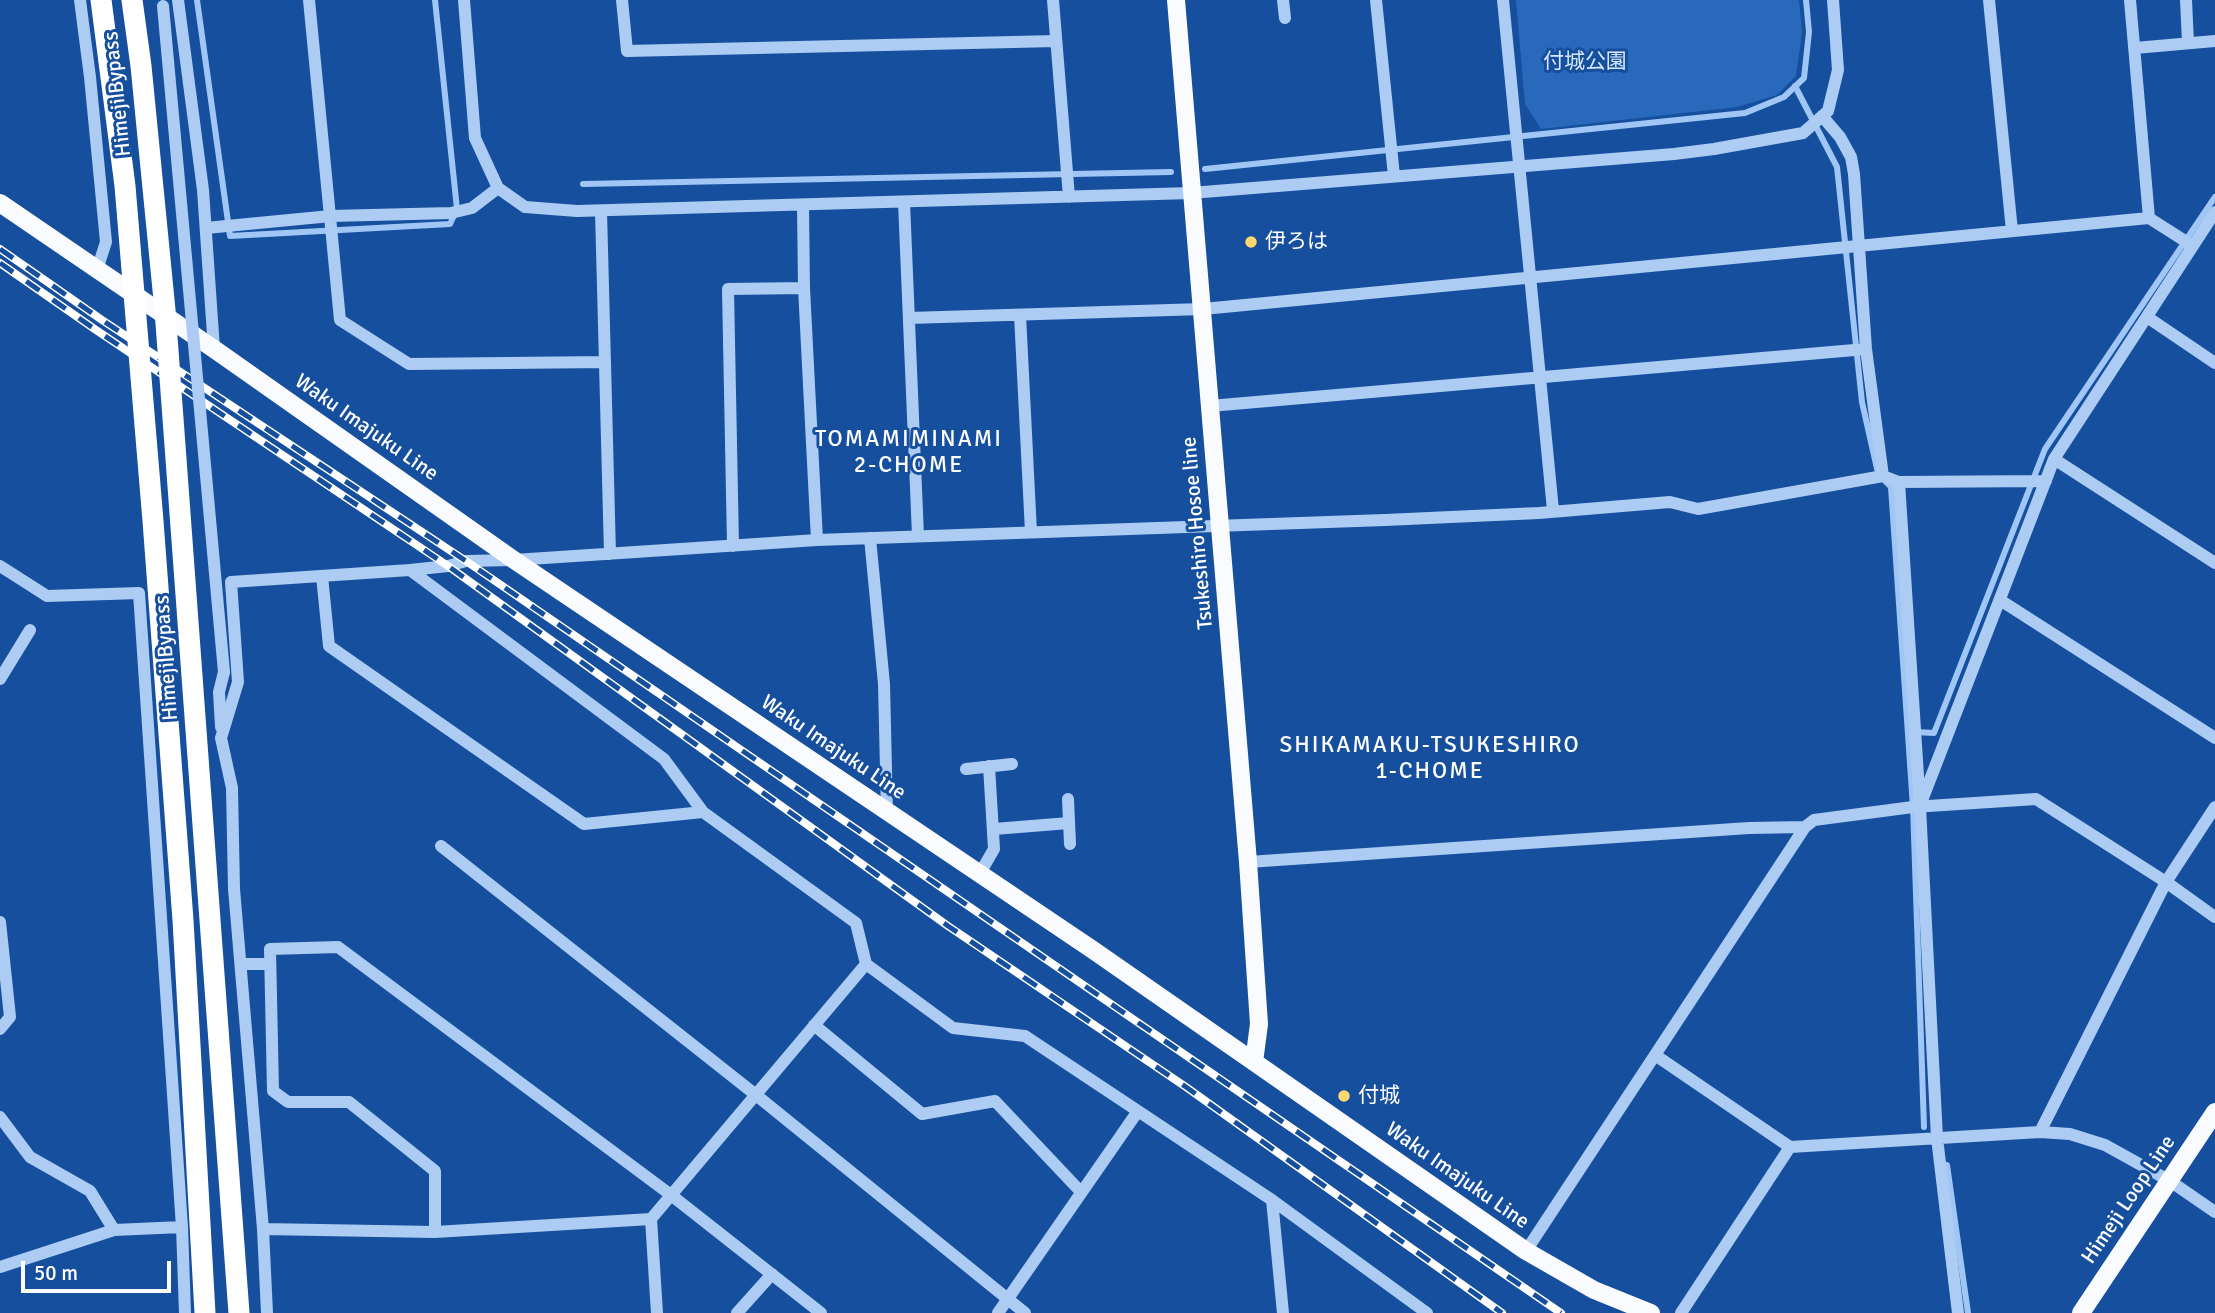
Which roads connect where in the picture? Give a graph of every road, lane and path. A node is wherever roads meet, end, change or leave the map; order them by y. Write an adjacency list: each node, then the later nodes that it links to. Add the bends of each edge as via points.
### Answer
1 (80, 0): 40 (street, via 106,242)
2 (101, 0): 122 (highway, Himeji Bypass, bridge, via 125,186 153,521 183,920)
3 (132, 0): 123 (highway, Himeji Bypass, bridge, via 167,338)
4 (178, 0): 36 (street)
5 (309, 0): 34 (street)
6 (464, 0): 26 (street, via 475,138)
7 (622, 0): 19 (street, via 626,51)
8 (1053, 0): 19 (street)
9 (1176, 0): 27 (main road, Tsukeshiro Hosoe line)
10 (1283, 0): 18 (street)
11 (1376, 0): 25 (street)
12 (1503, 0): 24 (street)
13 (1833, 0): 23 (street, via 1838,70 1828,111)
14 (1989, 0): 37 (street)
15 (2130, 0): 22 (street)
16 (2186, 0): 21 (street)
17 (163, 3): 73 (street, bridge, via 225,672 219,692)
18 (1285, 18)
19 (1056, 41): 28 (street)
20 (2215, 41): 21 (street)
21 (2188, 43): 22 (street)
22 (2135, 48): 35 (street)
23 (1822, 116): 24 (street, via 1803,133 1714,149); 39 (street, via 1851,157)
24 (1518, 165): 25 (street); 41 (street)
25 (1394, 176): 27 (street)
26 (498, 188): 32 (street, via 525,207); 34 (street, via 472,208 451,213)
27 (1191, 193): 28 (street); 43 (main road, Tsukeshiro Hosoe line)
28 (1069, 197): 29 (street)
29 (904, 201): 31 (street); 46 (street)
30 (0, 203): 40 (main road, Waku Imajuku Line)
31 (803, 205): 32 (street); 42 (street)
32 (601, 211): 49 (street)
33 (2215, 212): 38 (street)
34 (331, 216): 36 (street); 49 (street, via 340,320 409,364)
35 (2149, 218): 37 (street); 38 (street)
36 (206, 228): 47 (street)
37 (2012, 231): 39 (street)
38 (2193, 246): 45 (street)
39 (1858, 247): 41 (street); 48 (street)
40 (97, 270): 47 (main road, Waku Imajuku Line)
41 (1530, 278): 43 (street); 51 (street)
42 (804, 288): 62 (street); 63 (street, via 728,289)
43 (1203, 309): 44 (street); 52 (main road, Tsukeshiro Hosoe line)
44 (1020, 315): 46 (street); 59 (street)
45 (2147, 317): 50 (street); 53 (street)
46 (909, 318): 60 (street)
47 (214, 349): 65 (main road, Waku Imajuku Line)
48 (1866, 349): 51 (street); 54 (street)
49 (605, 362): 64 (street)
50 (2215, 363)
51 (1540, 377): 52 (street); 57 (street)
52 (1210, 406): 58 (main road, Tsukeshiro Hosoe line)
53 (2054, 459): 55 (street); 66 (street)
54 (1883, 476): 56 (street); 57 (street, via 1698,509 1670,502)
55 (2046, 481): 56 (street); 70 (street)
56 (1899, 482): 79 (street)
57 (1553, 510): 58 (street)
58 (1220, 527): 59 (street); 88 (main road, Tsukeshiro Hosoe line)
59 (1031, 532): 60 (street)
60 (918, 536): 61 (street)
61 (870, 538): 62 (street); 82 (street, via 884,684)
62 (817, 540): 63 (street)
63 (733, 545): 64 (street)
64 (610, 554): 65 (street)
65 (514, 560): 68 (street, via 466,561); 82 (main road, Waku Imajuku Line)
66 (2215, 563)
67 (0, 566): 113 (street, via 47,596 139,593)
68 (410, 570): 69 (street); 81 (street, via 664,759)
69 (322, 576): 73 (street, via 231,582 237,682); 81 (street, via 329,646 584,824)
70 (2000, 600): 74 (street); 79 (street)
71 (30, 630): 72 (street)
72 (0, 679)
73 (221, 738): 93 (street, via 232,788)
74 (2215, 738)
75 (1012, 764): 76 (street)
76 (989, 766): 77 (street); 85 (street)
77 (965, 769)
78 (1068, 799): 83 (street)
79 (1920, 807): 84 (street, via 1814,820); 90 (street, via 2036,799); 105 (street)
80 (2215, 807): 90 (street)
81 (703, 812): 95 (street, via 856,923)
82 (887, 812): 89 (main road, Waku Imajuku Line)
83 (1069, 823): 85 (street); 86 (street)
84 (1805, 827): 88 (street); 98 (street)
85 (994, 829): 89 (street, via 994,849)
86 (1070, 844)
87 (441, 846): 100 (street)
88 (1248, 862): 99 (main road, Tsukeshiro Hosoe line, via 1259,1024)
89 (979, 875): 99 (main road, Waku Imajuku Line)
90 (2165, 882): 91 (street); 104 (street)
91 (2215, 917)
92 (0, 922): 97 (street, via 10,1017)
93 (241, 964): 94 (street); 114 (street)
94 (270, 964): 109 (street, via 270,949 338,947); 116 (street, via 273,1091 288,1102 349,1102 435,1171)
95 (866, 964): 96 (street); 101 (street, via 953,1028 1025,1036)
96 (814, 1025): 100 (street); 108 (street, via 922,1114 995,1101)
97 (0, 1029)
98 (1655, 1055): 106 (street); 117 (street)
99 (1254, 1062): 117 (main road, Waku Imajuku Line)
100 (756, 1095): 109 (street); 120 (street)
101 (1138, 1111): 108 (street); 110 (street)
102 (2215, 1112): 107 (main road, Himeji Loop Line)
103 (0, 1117): 115 (street, via 30,1157 90,1191)
104 (2040, 1132): 105 (street); 107 (street, via 2070,1134 2105,1145)
105 (1937, 1138): 106 (street); 134 (street)
106 (1790, 1147): 133 (street)
107 (2170, 1181): 111 (street); 135 (main road, Himeji Loop Line)
108 (1081, 1192): 120 (street)
109 (671, 1195): 112 (street); 119 (street)
110 (1272, 1200): 130 (street); 131 (street)
111 (2215, 1212)
112 (651, 1219): 116 (street); 125 (street)
113 (182, 1227): 115 (street); 121 (street)
114 (263, 1229): 116 (street); 124 (street)
115 (114, 1230): 118 (street)
116 (435, 1232)
117 (1527, 1251): 132 (main road, Waku Imajuku Line, via 1594,1290)
118 (0, 1267)
119 (772, 1274): 126 (street); 127 (street)
120 (1006, 1299): 128 (street); 129 (street)
121 (185, 1313)
122 (205, 1313)
123 (239, 1313)
124 (267, 1313)
125 (657, 1313)
126 (737, 1313)
127 (821, 1313)
128 (998, 1313)
129 (1025, 1313)
130 (1283, 1313)
131 (1427, 1313)
132 (1651, 1313)
133 (1681, 1313)
134 (1958, 1313)
135 (2081, 1313)

